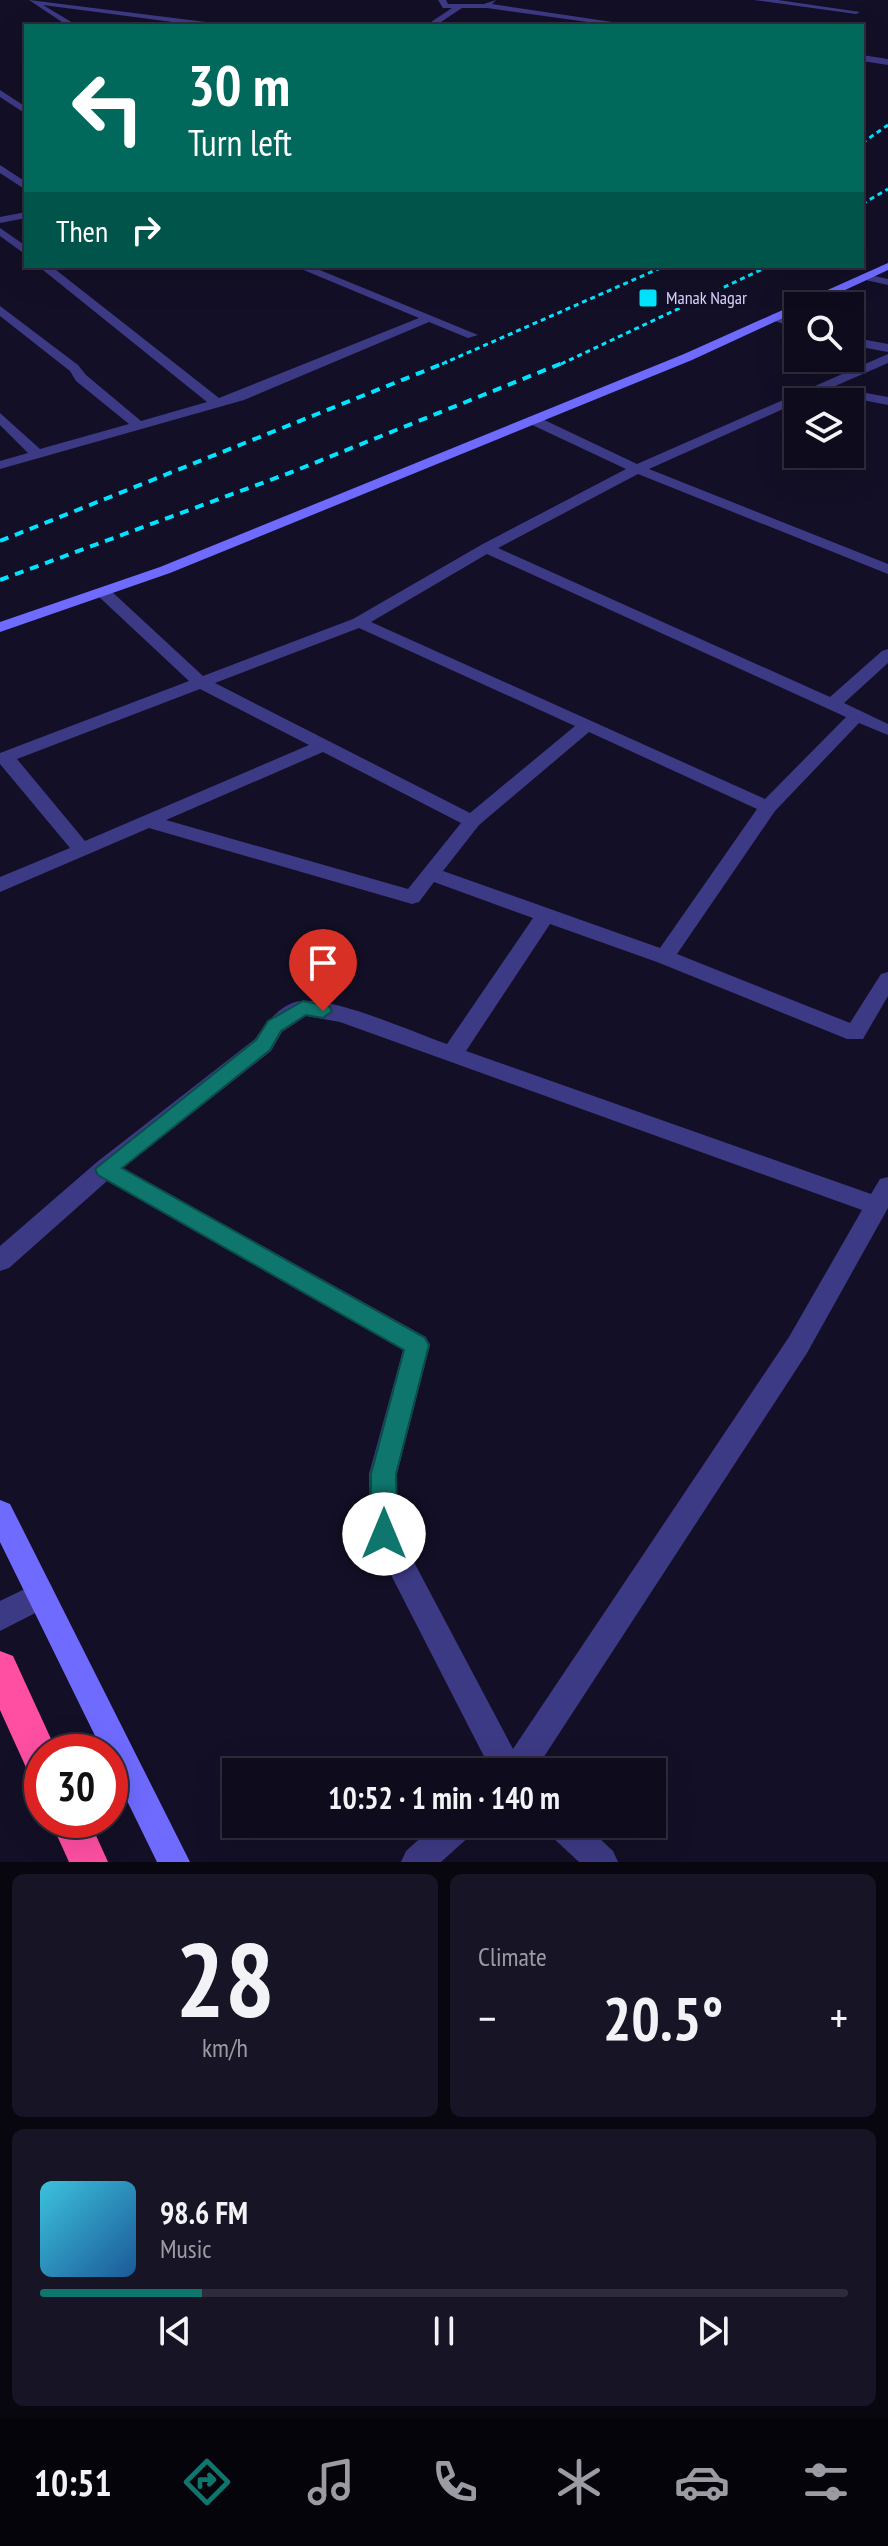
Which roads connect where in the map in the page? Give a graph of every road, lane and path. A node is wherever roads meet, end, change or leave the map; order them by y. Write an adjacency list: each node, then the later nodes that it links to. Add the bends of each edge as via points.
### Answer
1 (442, 0): 6 (street)
2 (758, 0): 7 (street)
3 (866, 0): 7 (street)
4 (31, 1): 9 (street); 10 (street)
5 (490, 3): 6 (street); 12 (street)
6 (458, 8): 11 (street)
7 (856, 12): 8 (street)
8 (847, 23)
9 (71, 24)
10 (207, 24)
11 (432, 24)
12 (622, 24)
13 (864, 58): 14 (street)
14 (888, 62)
15 (0, 93): 16 (street)
16 (24, 110)
17 (0, 168): 18 (street)
18 (24, 186)
19 (24, 215): 20 (street)
20 (0, 220)
21 (0, 231): 22 (street)
22 (24, 250)
23 (888, 266): 26 (street)
24 (47, 268): 41 (street)
25 (305, 268): 32 (street)
26 (865, 277): 27 (street); 28 (street)
27 (888, 282)
28 (832, 292)
29 (0, 310): 45 (street)
30 (784, 314): 31 (street)
31 (776, 317): 33 (street); 44 (street)
32 (429, 318): 34 (street); 41 (street)
33 (784, 320)
34 (472, 335)
35 (864, 344): 36 (street)
36 (888, 348)
37 (888, 358): 38 (street)
38 (825, 388)
39 (864, 397): 40 (street)
40 (888, 401)
41 (217, 403): 45 (street)
42 (784, 406): 48 (street)
43 (0, 417): 46 (street)
44 (533, 420): 48 (street); 51 (street)
45 (139, 426): 46 (street)
46 (37, 454): 47 (street)
47 (0, 465)
48 (637, 469): 49 (street); 50 (street)
49 (486, 548): 52 (street); 56 (street)
50 (888, 569)
51 (103, 592): 53 (street); 55 (street)
52 (359, 622): 55 (street); 58 (street)
53 (0, 627)
54 (888, 654): 56 (street)
55 (200, 682): 60 (street); 61 (street)
56 (833, 704): 57 (street)
57 (856, 717): 59 (street); 62 (street)
58 (587, 725): 62 (street); 64 (street)
59 (888, 730)
60 (324, 745): 63 (street); 64 (street)
61 (3, 758): 65 (street)
62 (768, 807): 69 (street)
63 (148, 821): 65 (street); 66 (street, via 412,897)
64 (472, 821): 66 (street)
65 (82, 850): 67 (street)
66 (431, 874): 68 (street)
67 (0, 885)
68 (545, 915): 69 (street); 71 (street)
69 (664, 957): 70 (street, via 855,1033)
70 (888, 979)
71 (452, 1054): 72 (street, via 342,1015 303,1008 274,1026 263,1045); 73 (street)
72 (105, 1169): 74 (street); 80 (street, via 417,1345 383,1474 384,1534)
73 (882, 1196): 81 (street, via 798,1345)
74 (0, 1261)
75 (0, 1513): 76 (street)
76 (41, 1595): 77 (street); 86 (street)
77 (0, 1617)
78 (0, 1669): 79 (highway)
79 (30, 1734)
80 (502, 1758)
81 (525, 1758)
82 (78, 1838): 85 (highway)
83 (444, 1838): 87 (street)
84 (576, 1838): 88 (street)
85 (89, 1862)
86 (174, 1862)
87 (417, 1862)
88 (602, 1862)

